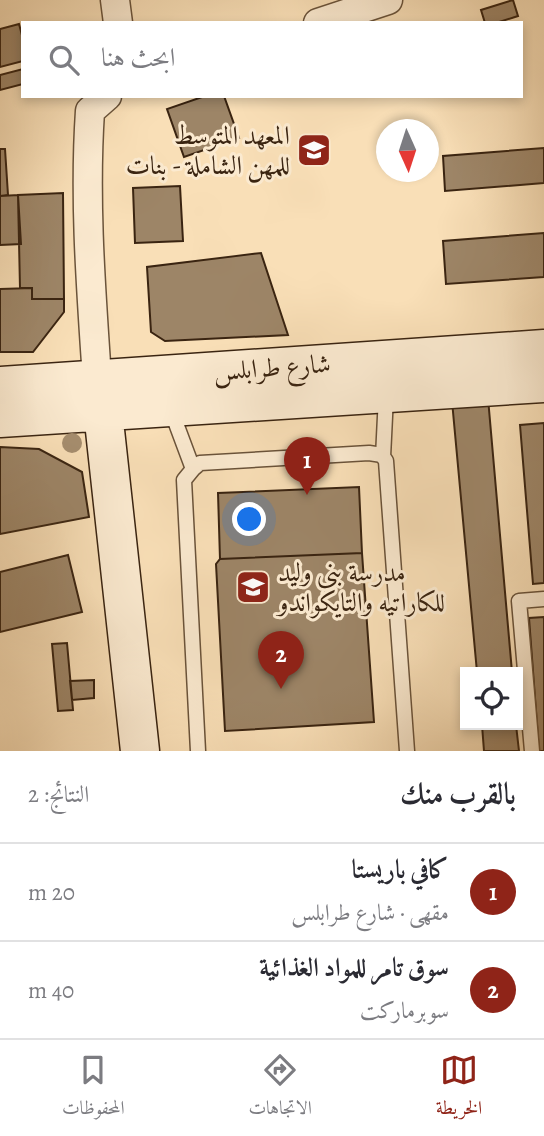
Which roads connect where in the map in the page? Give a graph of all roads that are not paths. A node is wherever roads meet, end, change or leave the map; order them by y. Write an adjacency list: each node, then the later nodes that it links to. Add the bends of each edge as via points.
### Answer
1 (115, 0): 3 (street)
2 (388, 0): 4 (street)
3 (118, 21)
4 (324, 21)
5 (105, 98): 10 (street, via 90,111 89,130 88,234)
6 (544, 349): 10 (main road, شارع طرابلس)
7 (544, 383): 9 (main road, شارع طرابلس)
8 (0, 386): 10 (main road, شارع طرابلس)
9 (386, 392): 11 (main road, شارع طرابلس); 13 (lane)
10 (100, 395): 11 (main road, شارع طرابلس); 12 (main road, شارع طرابلس); 16 (main road)
11 (169, 406): 14 (lane)
12 (0, 418)
13 (383, 457): 14 (lane, via 369,453 200,463); 18 (lane)
14 (193, 469): 17 (lane, via 184,480)
15 (544, 599): 19 (lane, via 519,601)
16 (140, 751)
17 (198, 751)
18 (407, 751)
19 (532, 751)

